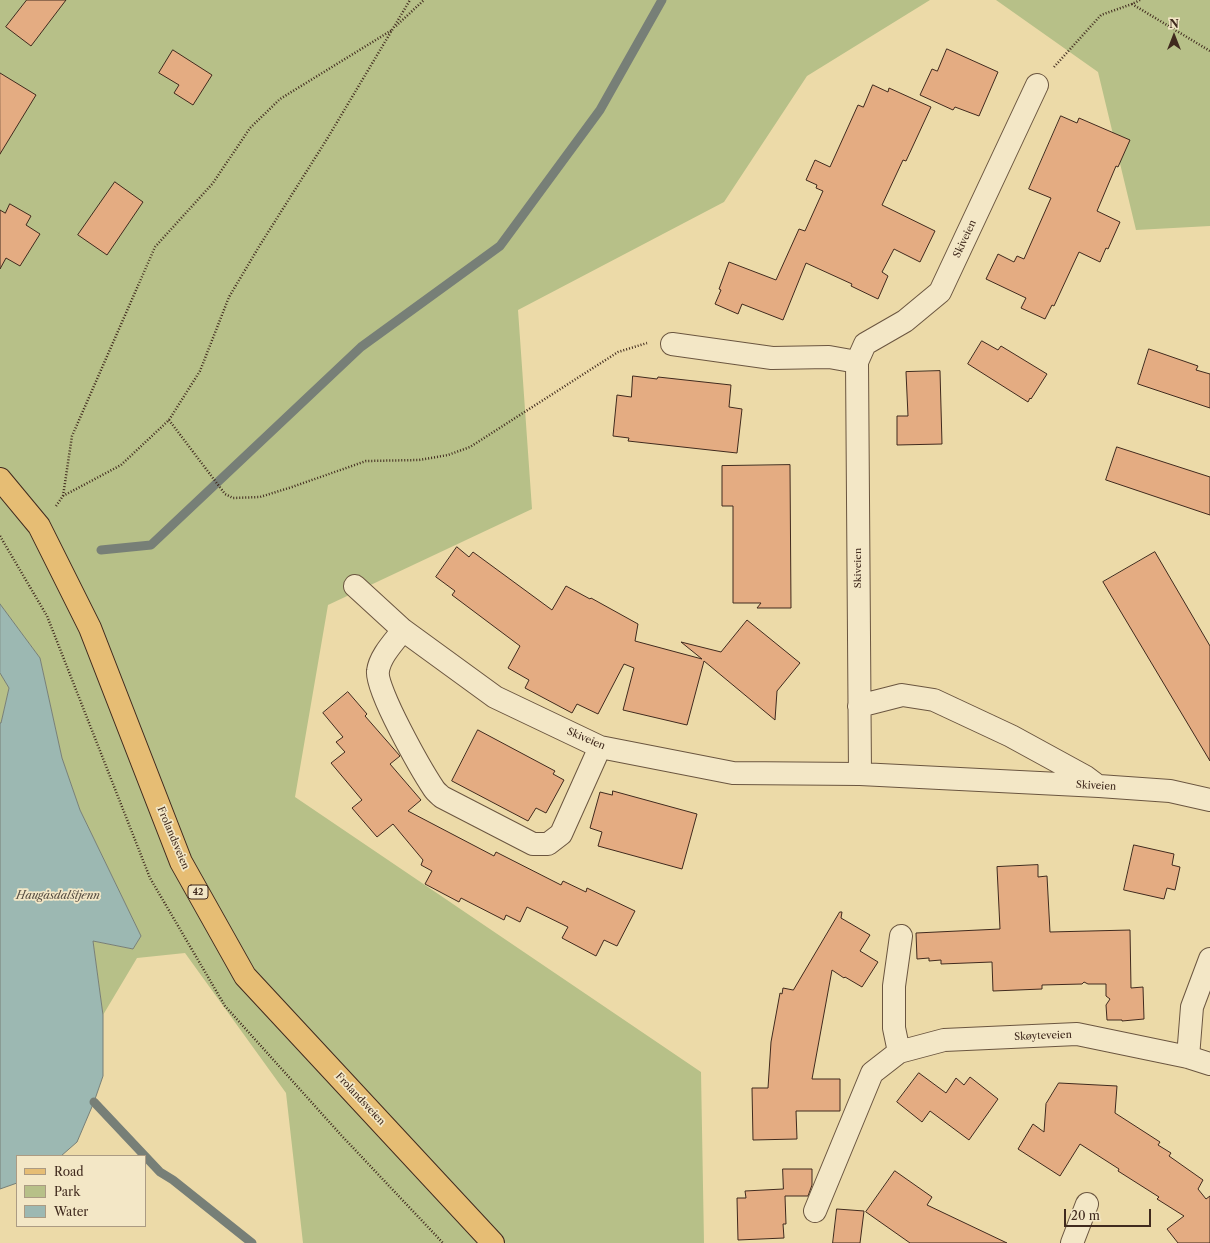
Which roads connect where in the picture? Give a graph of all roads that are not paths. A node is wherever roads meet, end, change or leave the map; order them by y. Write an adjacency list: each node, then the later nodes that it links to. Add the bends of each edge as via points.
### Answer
1 (1037, 85): 3 (street, Skiveien, via 940,292 905,321 865,344)
2 (672, 344): 3 (street, via 772,358 829,357)
3 (857, 362): 7 (street, Skiveien)
4 (0, 479): 19 (main road, Frolandsveien / 42, via 39,526 90,628 181,862 245,976)
5 (355, 586): 6 (street, Skiveien)
6 (403, 630): 8 (street, Skiveien, via 495,697); 8 (street, via 380,662 377,673 383,693 407,742 435,790 442,797 533,844 548,844 561,834)
7 (860, 706): 9 (street, Skiveien); 10 (street, via 902,695 934,700 1011,736)
8 (600, 747): 9 (street, Skiveien, via 733,773)
9 (860, 774): 10 (street, Skiveien)
10 (1099, 786): 11 (street, Skiveien, via 1170,791)
11 (1210, 800)
12 (901, 936): 14 (street, via 894,986 894,1028)
13 (1210, 959): 15 (street, via 1192,1007)
14 (899, 1052): 15 (street, Skøyteveien, via 944,1040 1077,1034); 18 (street, Skøyteveien, via 872,1073)
15 (1188, 1057): 16 (street, Skøyteveien)
16 (1210, 1064)
17 (1087, 1204): 20 (street)
18 (815, 1211)
19 (493, 1243)
20 (1072, 1243)

